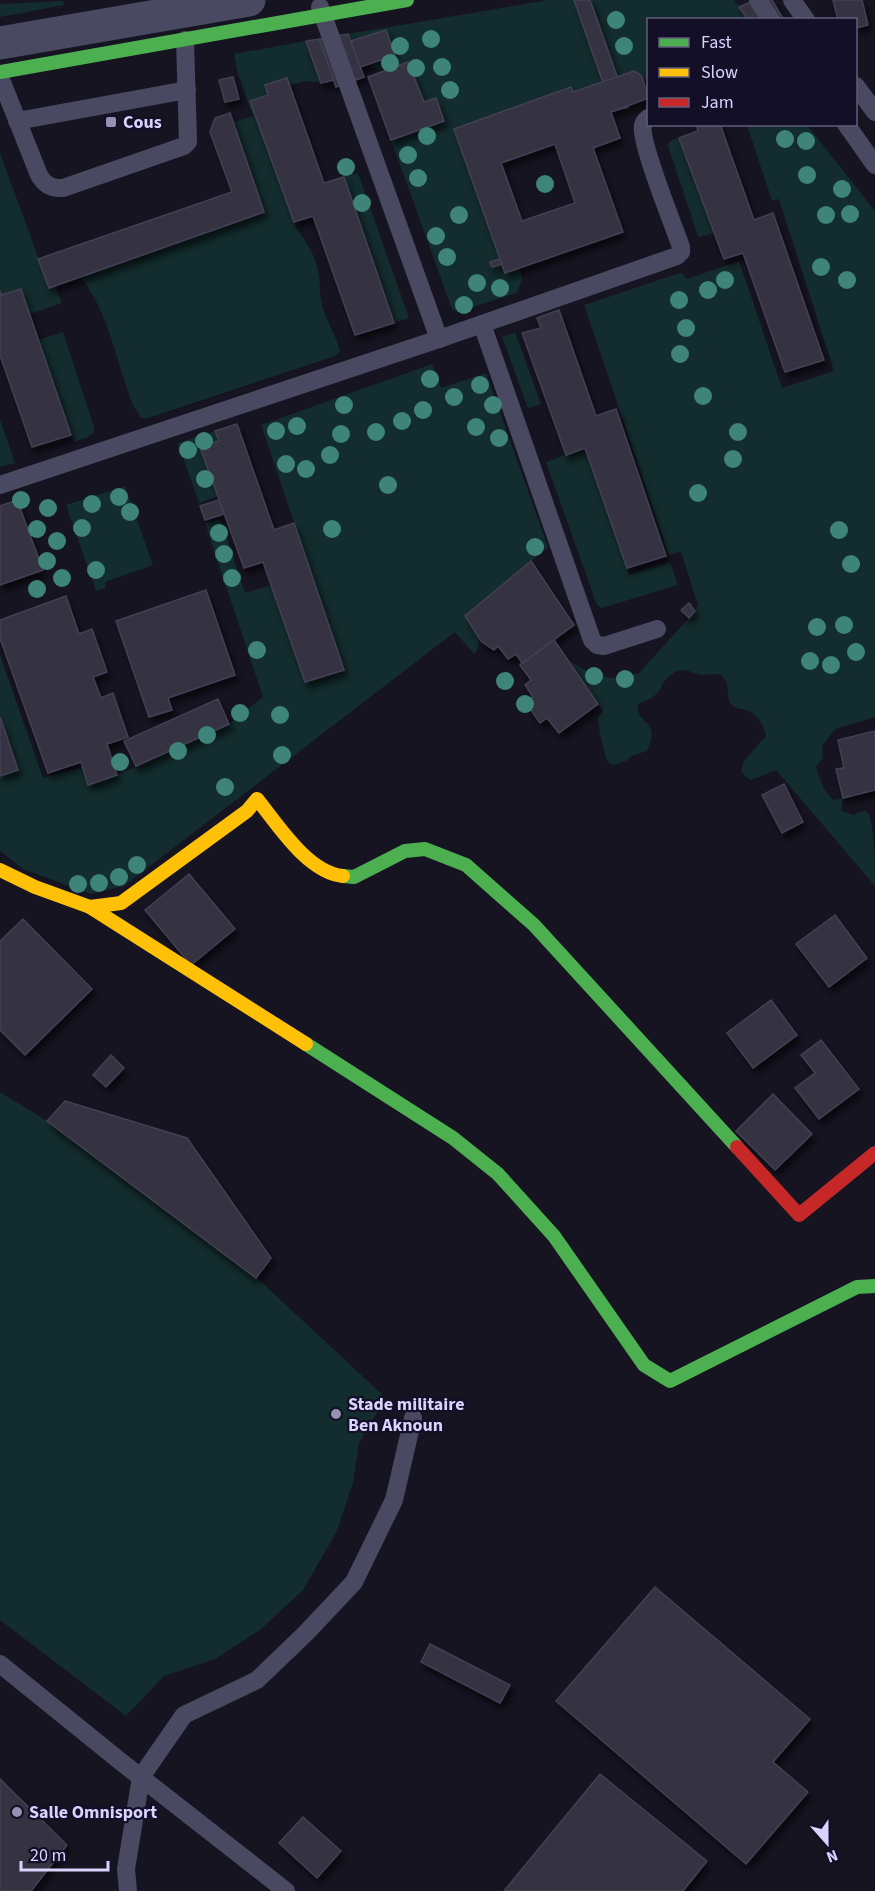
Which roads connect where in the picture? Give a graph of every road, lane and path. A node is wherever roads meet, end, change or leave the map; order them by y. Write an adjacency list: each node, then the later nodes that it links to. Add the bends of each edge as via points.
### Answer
1 (249, 0): 9 (street)
2 (407, 0): 5 (street)
3 (758, 0): 6 (lane)
4 (792, 0): 7 (lane)
5 (320, 7): 8 (street); 20 (lane)
6 (770, 18)
7 (805, 18)
8 (185, 40): 10 (street); 13 (lane)
9 (0, 43)
10 (0, 72)
11 (0, 77): 16 (lane)
12 (857, 89): 14 (lane)
13 (187, 90): 16 (lane); 16 (lane, via 189,133 184,146 63,188 44,183)
14 (875, 112)
15 (647, 120): 19 (lane, via 643,126 645,144 681,252)
16 (17, 121)
17 (847, 126): 18 (lane)
18 (875, 165)
19 (482, 324): 20 (lane); 22 (lane, via 592,640 603,646)
20 (439, 339): 21 (lane)
21 (0, 485)
22 (657, 629)
23 (0, 870): 24 (street)
24 (90, 907): 25 (street, via 121,903 247,811 257,799 308,860 332,875 354,877 405,851 425,849 466,865 534,925 799,1215); 26 (street, via 453,1138 498,1174 554,1236 644,1365 670,1381 857,1287)
25 (875, 1153)
26 (875, 1286)
27 (412, 1418): 29 (lane, via 394,1500 354,1582 256,1680 184,1715)
28 (0, 1664): 29 (lane)
29 (141, 1777): 30 (lane, via 126,1869); 31 (lane)
30 (128, 1891)
31 (286, 1891)

